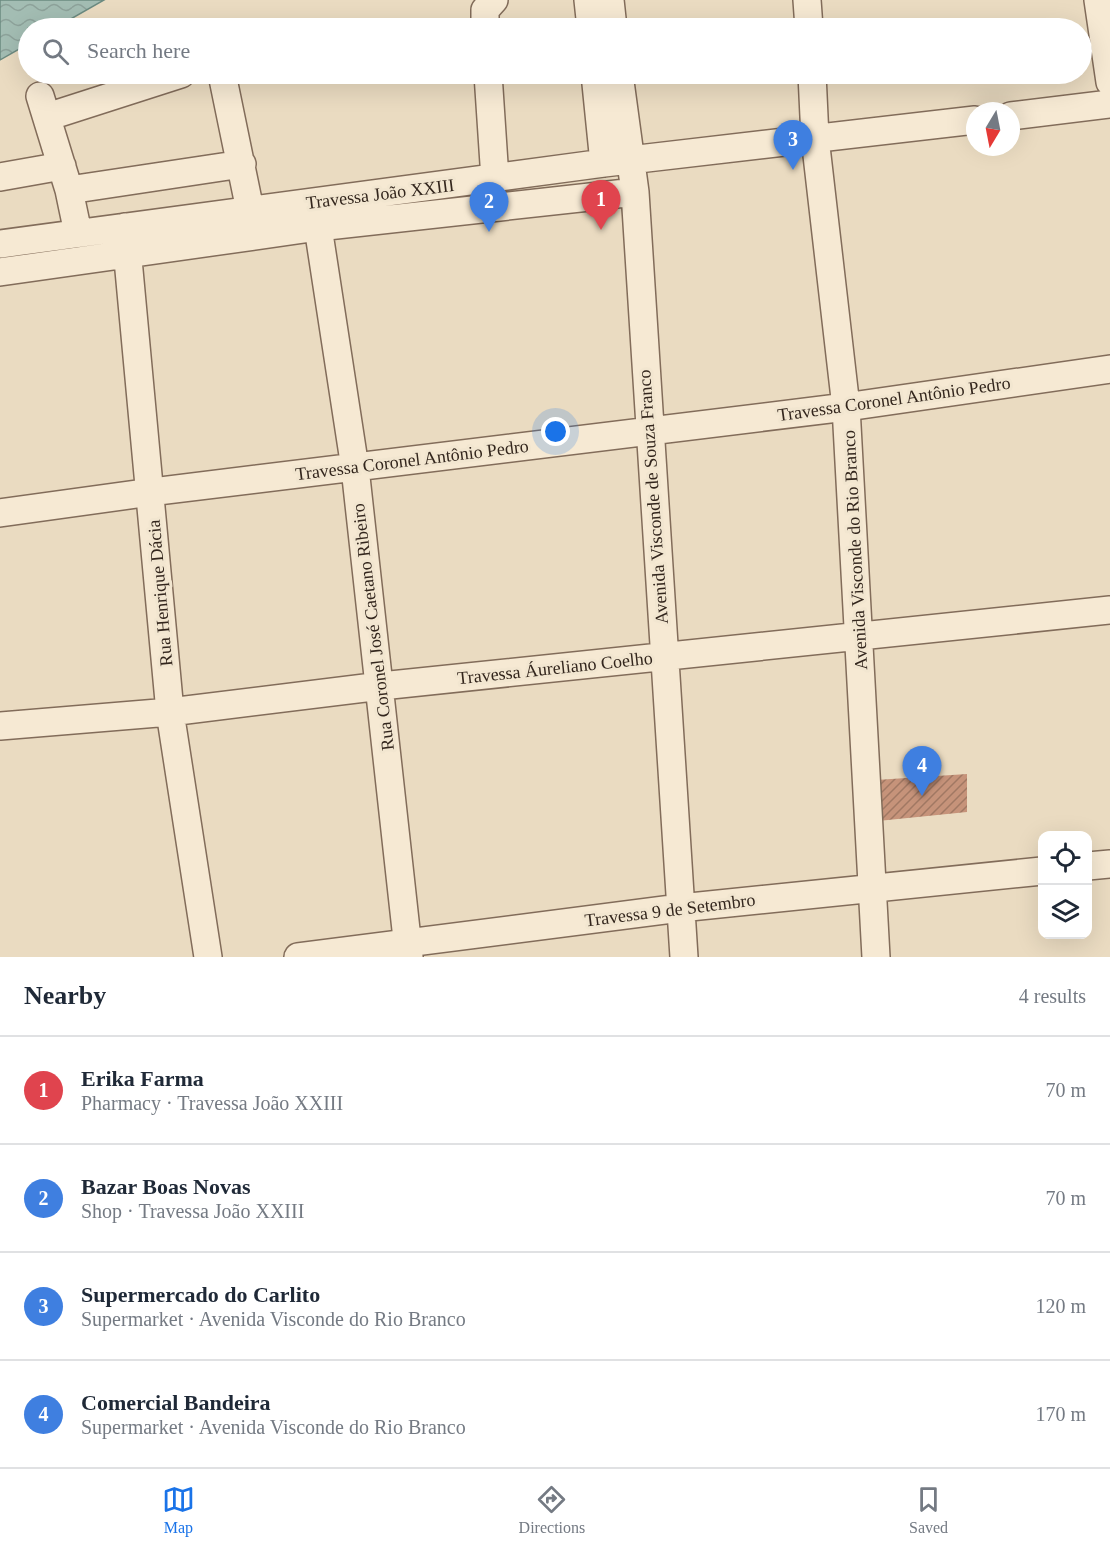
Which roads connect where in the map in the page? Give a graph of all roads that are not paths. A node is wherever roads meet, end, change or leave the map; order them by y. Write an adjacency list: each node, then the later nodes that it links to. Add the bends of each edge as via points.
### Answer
1 (494, 0): 6 (street, via 485,10)
2 (588, 0): 7 (street)
3 (610, 0): 8 (street)
4 (807, 0): 9 (street)
5 (1098, 0): 10 (street)
6 (485, 18)
7 (590, 18)
8 (613, 18)
9 (808, 18)
10 (1110, 82)
11 (138, 84): 25 (street, via 44,106)
12 (224, 84): 23 (street)
13 (489, 84): 26 (street)
14 (596, 84): 22 (street)
15 (621, 84): 21 (street, Avenida Visconde de Souza Franco)
16 (812, 84): 20 (street, Avenida Visconde do Rio Branco)
17 (1110, 104): 18 (street)
18 (1020, 115)
19 (966, 121): 20 (street, Travessa João XXIII)
20 (815, 138): 21 (street, Travessa João XXIII); 36 (street, Avenida Visconde do Rio Branco)
21 (631, 161): 22 (street, Travessa João XXIII); 27 (street, Avenida Visconde de Souza Franco)
22 (604, 163): 26 (street, Travessa João XXIII)
23 (242, 164): 25 (street); 28 (street)
24 (0, 177): 25 (street)
25 (65, 178): 31 (street)
26 (495, 179): 28 (street, Travessa João XXIII)
27 (635, 192): 30 (street, Travessa João XXIII); 37 (street, Avenida Visconde de Souza Franco)
28 (250, 210): 29 (street, Travessa João XXIII)
29 (125, 227): 31 (street, Travessa João XXIII); 33 (street, Rua Henrique Dácia)
30 (318, 227): 33 (street, Travessa João XXIII); 38 (street, Rua Coronel José Caetano Ribeiro)
31 (78, 233): 32 (street, Travessa João XXIII)
32 (0, 244)
33 (127, 255): 34 (street, Travessa João XXIII); 39 (street, Rua Henrique Dácia)
34 (0, 272)
35 (1110, 369): 36 (street, Travessa Coronel Antônio Pedro)
36 (846, 407): 37 (street, Travessa Coronel Antônio Pedro); 42 (street, Avenida Visconde do Rio Branco)
37 (648, 429): 38 (street, Travessa Coronel Antônio Pedro); 43 (street, Avenida Visconde de Souza Franco)
38 (355, 468): 39 (street, Travessa Coronel Antônio Pedro); 44 (street, Rua Coronel José Caetano Ribeiro)
39 (151, 492): 40 (street, Travessa Coronel Antônio Pedro); 45 (street, Rua Henrique Dácia)
40 (0, 513)
41 (1110, 610): 42 (street, Travessa Áureliano Coelho)
42 (860, 638): 43 (street, Travessa Áureliano Coelho); 50 (street, Avenida Visconde do Rio Branco)
43 (663, 657): 44 (street, Travessa Áureliano Coelho); 51 (street, Avenida Visconde de Souza Franco)
44 (381, 686): 45 (street, Travessa Áureliano Coelho); 52 (street, Rua Coronel José Caetano Ribeiro)
45 (170, 711): 46 (street, Travessa Áureliano Coelho); 53 (street, Rua Henrique Dácia)
46 (0, 726)
47 (1110, 864): 48 (street)
48 (1092, 866)
49 (1038, 871): 50 (street, Travessa 9 de Setembro)
50 (872, 888): 51 (street, Travessa 9 de Setembro); 56 (street, Avenida Visconde do Rio Branco)
51 (680, 908): 52 (street, Travessa 9 de Setembro); 55 (street, Avenida Visconde de Souza Franco)
52 (409, 950): 54 (street, Travessa 9 de Setembro)
53 (208, 957)
54 (298, 957)
55 (684, 957)
56 (876, 957)

